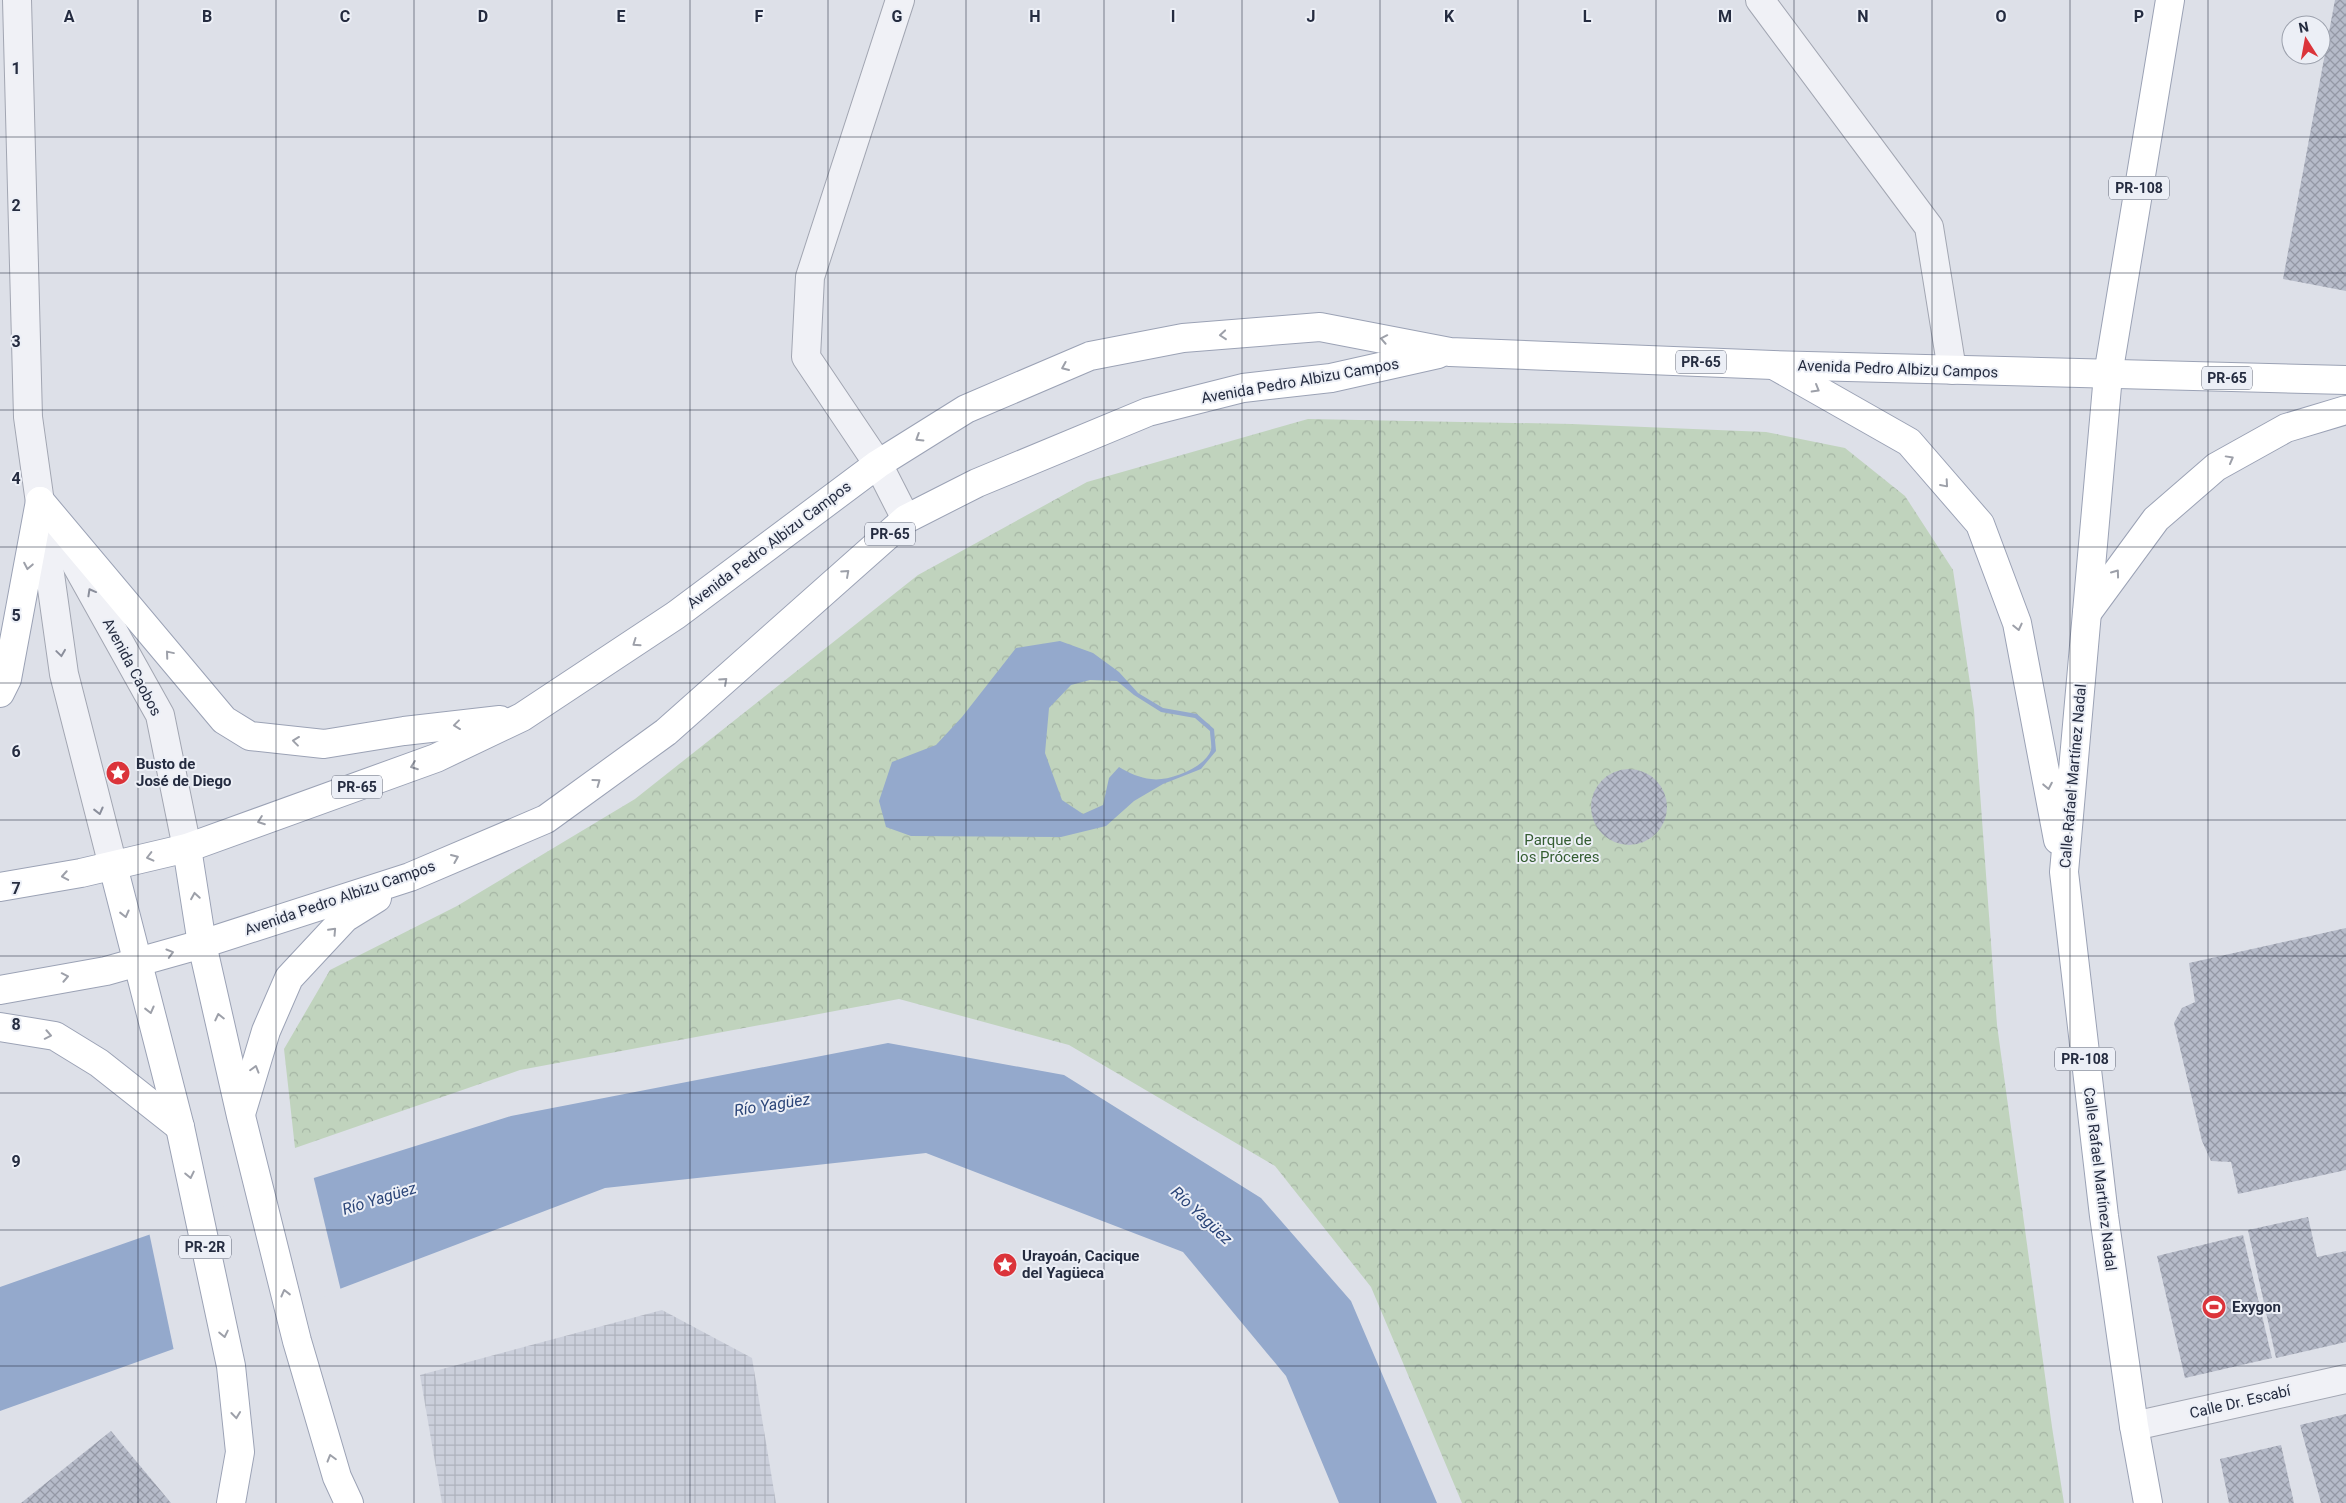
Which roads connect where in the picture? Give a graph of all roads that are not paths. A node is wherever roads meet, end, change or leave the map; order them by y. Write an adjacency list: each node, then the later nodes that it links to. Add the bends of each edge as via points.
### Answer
1 (17, 0): 12 (street, Avenida Caobos, via 28,417)
2 (900, 0): 11 (street, via 810,277 806,357)
3 (1760, 0): 7 (street, via 1929,227)
4 (2170, 0): 8 (main road, PR-108)
5 (1450, 352): 6 (main road, Avenida Pedro Albizu Campos / PR-65); 11 (main road, Avenida Pedro Albizu Campos / PR-65, one-way to 11, via 1320,327 1183,338 1099,354 966,409); 13 (main road, Avenida Pedro Albizu Campos / PR-65, via 1331,378 1242,388 1148,412 977,483)
6 (1774, 365): 7 (main road, Avenida Pedro Albizu Campos / PR-65); 19 (main road, one-way to 19, via 1909,442 1980,524 2017,623)
7 (1952, 370): 8 (main road, Avenida Pedro Albizu Campos / PR-65)
8 (2108, 375): 9 (main road, Avenida Pedro Albizu Campos / PR-65); 14 (main road, Calle Rafael Martínez Nadal / PR-108)
9 (2346, 380)
10 (2346, 410): 14 (main road, one-way to 10, via 2156,519 2216,467 2286,428)
11 (878, 464): 13 (street); 16 (main road, Avenida Pedro Albizu Campos / PR-65, one-way to 16, via 676,615)
12 (40, 500): 15 (main road, one-way to 15, via 7,679); 16 (main road, one-way to 12, via 324,744 250,736 224,720); 17 (street, Avenida Caobos, one-way to 12, via 160,715); 18 (street, Avenida Caobos, one-way to 18, via 64,674)
13 (906, 519): 20 (main road, Avenida Pedro Albizu Campos / PR-65, one-way to 13, via 546,819 666,732)
14 (2087, 613): 19 (main road, Calle Rafael Martínez Nadal / PR-108)
15 (0, 693)
16 (522, 717): 17 (main road, Avenida Pedro Albizu Campos / PR-65, one-way to 17, via 436,758)
17 (187, 848): 18 (main road, Avenida Pedro Albizu Campos / PR-65, one-way to 18); 22 (main road, one-way to 17)
18 (113, 866): 21 (main road, Avenida Pedro Albizu Campos, one-way to 21); 23 (main road, PR-2R, one-way to 23)
19 (2064, 872): 29 (main road, Calle Rafael Martínez Nadal / PR-108, via 2104,1216)
20 (410, 877): 22 (main road, Avenida Pedro Albizu Campos / PR-65); 26 (main road, one-way to 20, via 266,1030 289,978 345,918)
21 (0, 887)
22 (202, 944): 23 (main road, Avenida Pedro Albizu Campos / PR-65, one-way to 22); 26 (main road, one-way to 22)
23 (138, 963): 24 (main road, Avenida Pedro Albizu Campos, one-way to 23); 27 (main road, PR-2R, one-way to 27)
24 (0, 990)
25 (0, 1027): 27 (main road, one-way to 27, via 55,1036 100,1063)
26 (241, 1116): 31 (main road, one-way to 26, via 337,1477 297,1341)
27 (180, 1127): 30 (main road, PR-2R, one-way to 30, via 230,1366 240,1452)
28 (2346, 1379): 29 (street, Calle Dr. Escabí)
29 (2134, 1426): 32 (main road, Calle Rafael Martínez Nadal / PR-108)
30 (231, 1503)
31 (349, 1503)
32 (2148, 1503)

